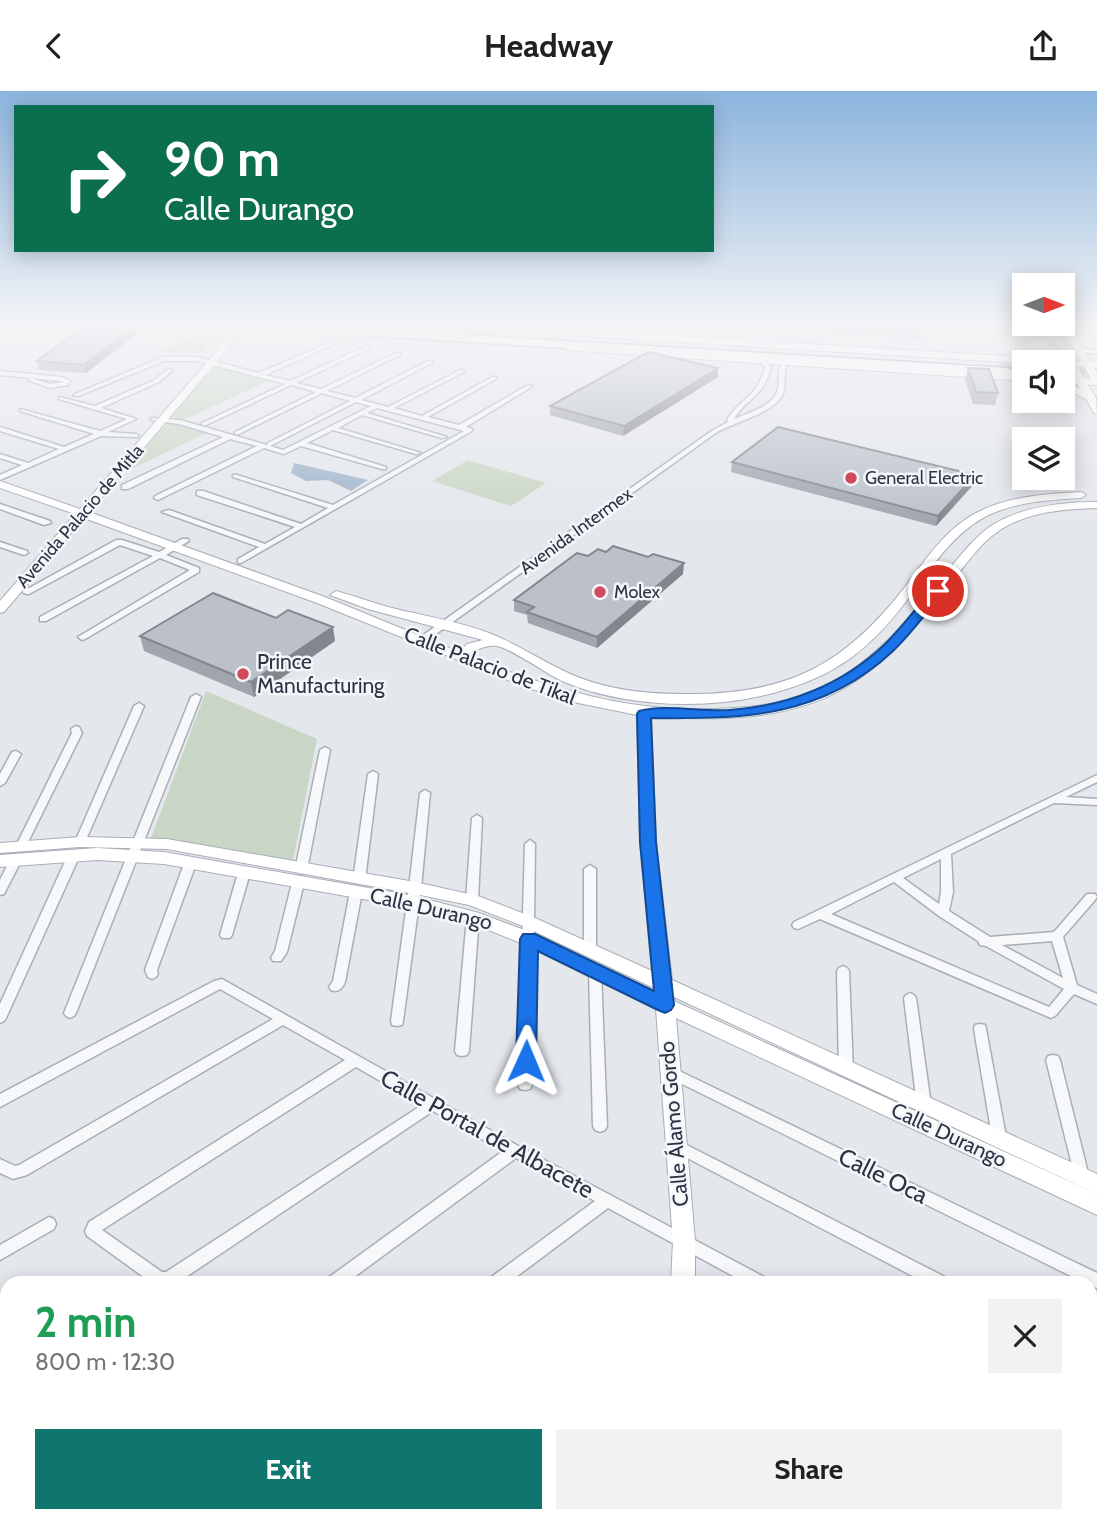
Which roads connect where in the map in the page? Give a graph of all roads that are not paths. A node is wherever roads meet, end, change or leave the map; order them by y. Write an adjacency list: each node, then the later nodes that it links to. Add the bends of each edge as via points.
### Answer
1 (86, 391): 14 (street)
2 (135, 391): 19 (street)
3 (182, 391): 25 (street, Avenida Palacio de Mitla)
4 (274, 391): 27 (street)
5 (324, 391): 17 (street); 31 (street)
6 (373, 391): 17 (street)
7 (423, 391): 20 (street)
8 (471, 391): 24 (street)
9 (522, 391): 28 (street)
10 (757, 391): 26 (street, Avenida Intermex)
11 (781, 391): 26 (street, Avenida Intermex, via 763,408)
12 (1078, 391): 16 (street)
13 (1087, 391): 16 (street)
14 (76, 395)
15 (61, 398): 19 (street)
16 (1091, 398): 22 (street)
17 (357, 399): 18 (street); 36 (street)
18 (378, 405): 20 (street); 23 (street)
19 (95, 408): 32 (street, via 134,418)
20 (390, 408): 24 (street)
21 (23, 410): 32 (street)
22 (1097, 411)
23 (361, 413): 29 (street); 35 (street)
24 (424, 417): 28 (street)
25 (158, 419): 33 (street, Avenida Palacio de Mitla); 34 (street); 52 (street, Avenida Palacio de Mitla)
26 (730, 420): 67 (street, Avenida Intermex)
27 (204, 424)
28 (461, 427): 53 (street, via 470,430)
29 (332, 428): 37 (street); 40 (street)
30 (0, 429): 39 (street)
31 (237, 433)
32 (102, 434): 33 (street); 39 (street)
33 (136, 436): 52 (street, Avenida Palacio de Mitla)
34 (228, 437): 38 (street); 46 (street)
35 (444, 437)
36 (270, 444)
37 (302, 444): 38 (street, via 280,452); 43 (street)
38 (261, 447): 49 (street)
39 (64, 449): 42 (street)
40 (418, 453)
41 (0, 456): 42 (street)
42 (28, 465): 45 (street)
43 (384, 468)
44 (235, 476): 53 (street)
45 (1, 478): 52 (street, Calle Palacio de Tikal)
46 (125, 487)
47 (200, 493): 56 (street)
48 (1097, 495): 69 (street, Calle Palacio de Tikal, via 1016,503 971,521 959,529)
49 (158, 498)
50 (1097, 505): 72 (street, Calle Palacio de Tikal, via 1054,508 999,526)
51 (0, 506): 55 (street)
52 (80, 508): 57 (street, Calle Palacio de Tikal); 64 (street, Avenida Palacio de Mitla); 65 (street, Avenida Palacio de Mitla)
53 (334, 508): 56 (street)
54 (166, 512): 59 (street)
55 (47, 523)
56 (301, 526): 59 (street)
57 (180, 543): 61 (street); 62 (street, Calle Palacio de Tikal); 70 (street, Calle Palacio de Tikal)
58 (0, 544): 60 (street)
59 (266, 547): 62 (street)
60 (24, 553)
61 (159, 555): 63 (street, via 116,543); 66 (street); 68 (street, via 195,570)
62 (241, 561): 67 (street, Calle Palacio de Tikal, via 366,606)
63 (26, 591)
64 (0, 593)
65 (0, 609)
66 (43, 619)
67 (446, 625): 70 (street, Avenida Intermex); 71 (street, Calle Palacio de Tikal)
68 (82, 637)
69 (864, 639): 71 (street, Calle Palacio de Tikal, via 829,667 791,684 705,698 642,695 582,684); 72 (street)
70 (422, 640): 73 (street, Calle Palacio de Tikal)
71 (500, 642): 73 (street, via 468,649)
72 (888, 648): 76 (street, Calle Palacio de Tikal, via 841,684 798,702 730,714)
73 (467, 661): 76 (street, Calle Palacio de Tikal, via 556,694)
74 (196, 697): 90 (street)
75 (139, 706): 89 (street)
76 (644, 714): 115 (street, Calle Álamo Gordo, via 648,842)
77 (76, 729): 92 (street)
78 (325, 750): 96 (street)
79 (16, 754): 82 (street)
80 (373, 774): 98 (street)
81 (1097, 778): 84 (street)
82 (0, 783)
83 (425, 793): 100 (street)
84 (1053, 800): 85 (street); 91 (street)
85 (1097, 802)
86 (477, 818): 102 (street)
87 (530, 844): 106 (street)
88 (0, 848): 92 (street, Calle Durango)
89 (77, 848): 90 (street, Calle Durango); 92 (street, Calle Durango); 122 (street)
90 (138, 848): 93 (street, Calle Durango); 96 (street, Calle Durango, via 209,851); 121 (street)
91 (946, 854): 97 (street); 103 (street)
92 (12, 855): 99 (street)
93 (190, 864): 95 (street, Calle Durango); 114 (street)
94 (590, 869): 110 (street)
95 (244, 873): 96 (street, Calle Durango); 107 (street)
96 (299, 876): 98 (street, Calle Durango); 111 (street)
97 (897, 879): 103 (street); 104 (street)
98 (357, 886): 100 (street, Calle Durango); 116 (street)
99 (0, 891)
100 (414, 895): 102 (street, Calle Durango); 124 (street)
101 (1091, 897): 108 (street)
102 (472, 909): 106 (street, Calle Durango); 126 (street)
103 (943, 913): 109 (street)
104 (822, 915): 105 (street); 117 (street, via 1047,1013 1054,1013)
105 (798, 925)
106 (529, 931): 110 (street, Calle Durango); 112 (street, Calle Durango); 131 (street)
107 (226, 936)
108 (1057, 936): 109 (street); 117 (street)
109 (984, 942): 117 (street)
110 (590, 951): 115 (street, Calle Durango)
111 (277, 958)
112 (595, 971): 120 (street, Calle Durango); 135 (street)
113 (843, 971): 130 (street)
114 (152, 975)
115 (662, 984): 120 (street, Calle Álamo Gordo); 130 (street, Calle Durango)
116 (335, 988)
117 (1072, 988): 119 (street)
118 (910, 997): 134 (street)
119 (1097, 999)
120 (665, 1005): 129 (street, Calle Álamo Gordo); 130 (street, Calle Durango)
121 (70, 1013)
122 (0, 1018)
123 (283, 1020): 128 (street, Calle Portal de Albacete); 132 (street, Calle Portal de Albacete, via 227,986 215,986); 139 (street, via 22,1171 13,1173)
124 (397, 1021)
125 (980, 1029): 137 (street)
126 (462, 1051)
127 (1053, 1060): 140 (street)
128 (356, 1061): 133 (street, Calle Portal de Albacete); 146 (street, via 94,1227 92,1231)
129 (668, 1071): 136 (street, Calle Álamo Gordo); 153 (street, Calle Oca)
130 (846, 1079): 134 (street, Calle Durango); 137 (street, Calle Durango)
131 (526, 1085)
132 (0, 1101)
133 (432, 1105): 138 (street, Calle Portal de Albacete); 147 (street)
134 (924, 1105): 137 (street, Calle Durango)
135 (600, 1126)
136 (675, 1145): 144 (street, Calle Álamo Gordo); 152 (street)
137 (1001, 1150): 140 (street, Calle Durango); 142 (street, Calle Durango)
138 (515, 1151): 141 (street, Calle Portal de Albacete); 148 (street)
139 (0, 1165)
140 (1090, 1181)
141 (607, 1201): 144 (street, Calle Portal de Albacete); 149 (street)
142 (1097, 1205)
143 (49, 1224): 145 (street)
144 (684, 1241): 150 (street, Calle Álamo Gordo); 151 (street, Calle Portal de Albacete)
145 (3, 1248)
146 (155, 1276)
147 (174, 1276)
148 (343, 1276)
149 (505, 1276)
150 (683, 1276)
151 (748, 1276)
152 (928, 1276)
153 (1087, 1276)

